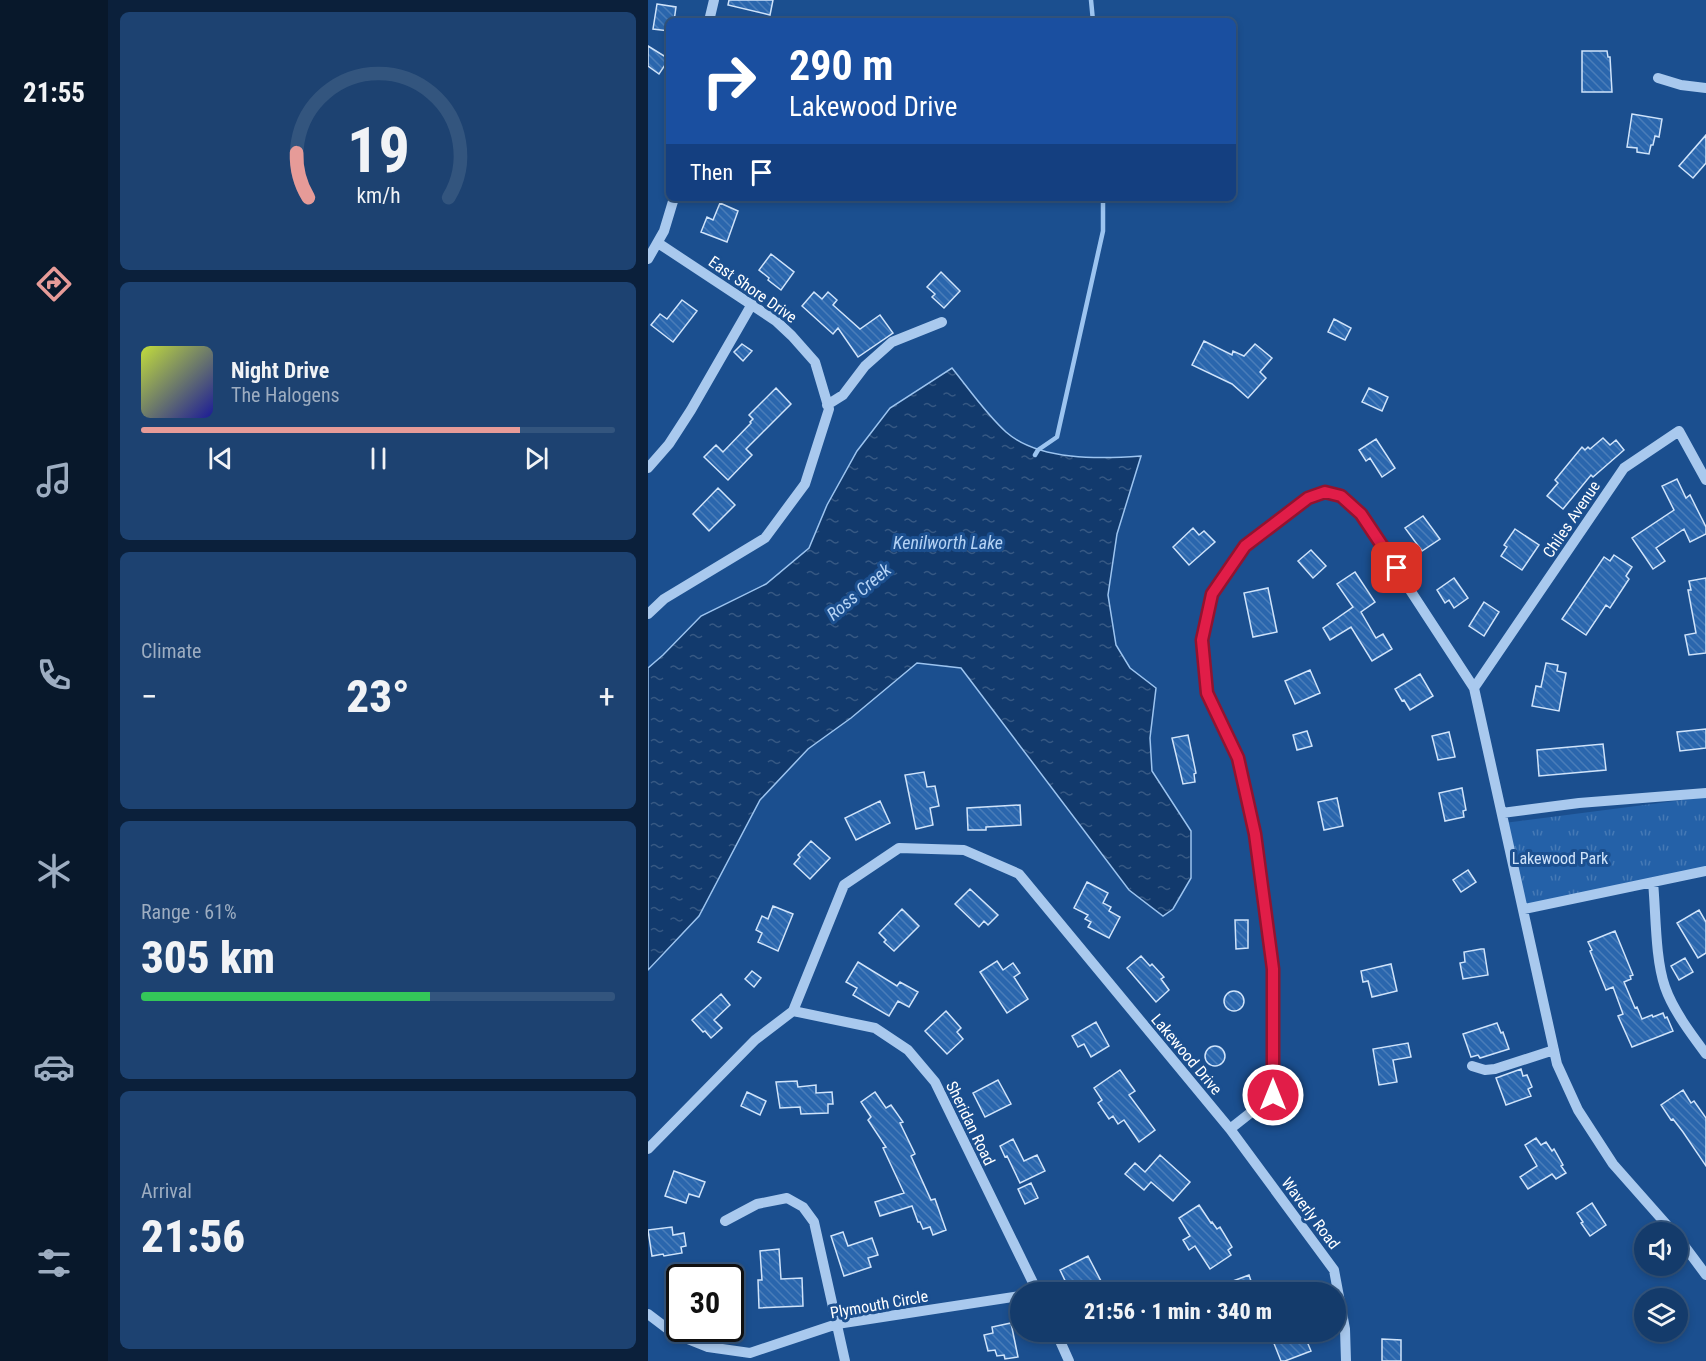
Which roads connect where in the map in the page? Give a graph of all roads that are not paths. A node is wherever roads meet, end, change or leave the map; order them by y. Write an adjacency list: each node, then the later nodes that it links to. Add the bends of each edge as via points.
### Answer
1 (714, 0): 2 (street)
2 (710, 18)
3 (1658, 78): 4 (street)
4 (1706, 88)
5 (673, 201): 6 (street)
6 (658, 243): 7 (street); 8 (street, East Shore Drive)
7 (648, 259)
8 (752, 304): 10 (street, East Shore Drive, via 776,321 815,362); 11 (street, via 691,410)
9 (942, 322): 10 (street, via 892,342 865,366 843,395)
10 (827, 405): 13 (street, East Shore Drive, via 805,484 765,538 664,599)
11 (648, 468)
12 (1706, 480): 14 (street, Chiles Avenue, via 1679,431 1624,468)
13 (648, 614)
14 (1474, 688): 16 (street); 24 (street, via 1361,514 1341,496 1325,492 1308,498 1245,546 1212,594 1202,640 1207,693 1238,758 1255,834 1273,969 1273,1095)
15 (1706, 793): 16 (street)
16 (1502, 813): 19 (street)
17 (1706, 871): 18 (street)
18 (1653, 882): 19 (street); 22 (street, via 1664,985)
19 (1524, 909): 21 (street)
20 (793, 1011): 24 (street, Lakewood Drive, via 844,885 899,848 964,850 1019,874); 25 (street, via 755,1040); 30 (street, Sheridan Road, via 875,1028 909,1050 935,1082)
21 (1554, 1050): 23 (street, via 1495,1069); 27 (street, via 1578,1110 1612,1164)
22 (1706, 1054)
23 (1472, 1066)
24 (1230, 1129): 37 (street, Waverly Road, via 1334,1270 1346,1329)
25 (648, 1149)
26 (725, 1221): 33 (street, via 757,1204 787,1198 803,1207 814,1222)
27 (1664, 1222)
28 (1688, 1251): 29 (street)
29 (1706, 1275)
30 (1033, 1282)
31 (1010, 1298): 33 (street, Plymouth Circle)
32 (648, 1314): 33 (street, Plymouth Circle, via 673,1333 699,1344 750,1353)
33 (837, 1324): 35 (street)
34 (1060, 1342): 36 (street)
35 (845, 1361)
36 (1069, 1361)
37 (1346, 1361)

